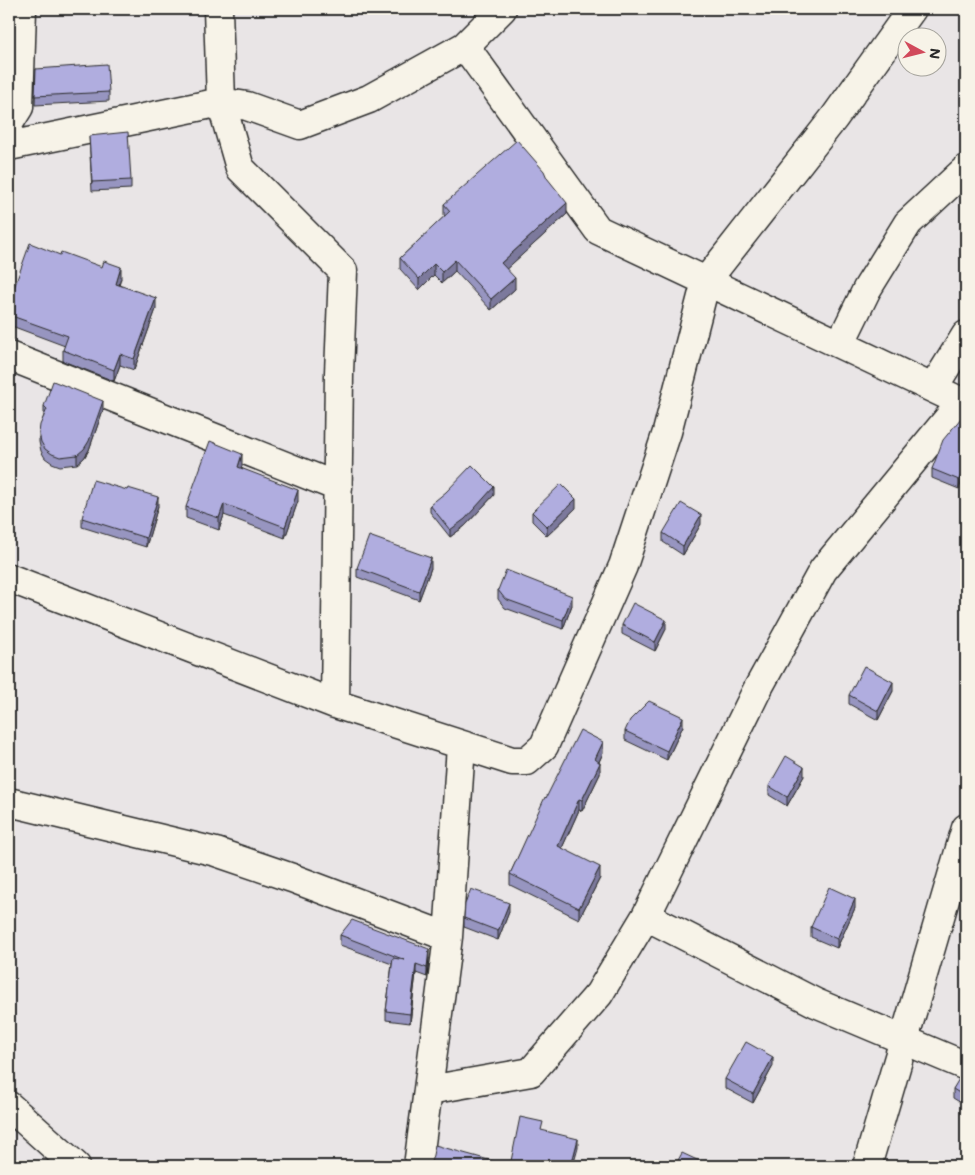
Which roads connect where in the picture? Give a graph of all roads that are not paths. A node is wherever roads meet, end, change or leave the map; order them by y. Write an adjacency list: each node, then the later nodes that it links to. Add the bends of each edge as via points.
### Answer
1 (22, 9): 7 (street, via 19,108)
2 (218, 9): 6 (street)
3 (502, 9): 5 (street)
4 (912, 9): 10 (street, via 834,118)
5 (465, 46): 6 (street, via 369,99 300,125 247,106); 10 (street, via 598,230)
6 (221, 102): 8 (street); 16 (street, via 240,168 343,271)
7 (9, 124)
8 (9, 146)
9 (966, 169): 12 (street, via 908,223 867,289)
10 (706, 281): 12 (street); 19 (street, via 667,432 623,566 544,746 527,761 512,762)
11 (966, 335): 14 (street)
12 (840, 344): 14 (street)
13 (9, 356): 16 (street)
14 (933, 388): 15 (street)
15 (964, 403): 23 (street, via 823,570 757,690)
16 (338, 487): 18 (street)
17 (9, 578): 18 (street)
18 (335, 704): 19 (street)
19 (461, 746): 24 (street)
20 (9, 802): 24 (street, via 216,852)
21 (966, 828): 22 (street)
22 (961, 862): 25 (street)
23 (646, 916): 25 (street, via 816,1003); 27 (street, via 599,994 530,1072)
24 (448, 937): 27 (street)
25 (904, 1041): 26 (street); 31 (street)
26 (966, 1066)
27 (429, 1090): 30 (street)
28 (9, 1106): 29 (street)
29 (76, 1166)
30 (418, 1166)
31 (867, 1166)

